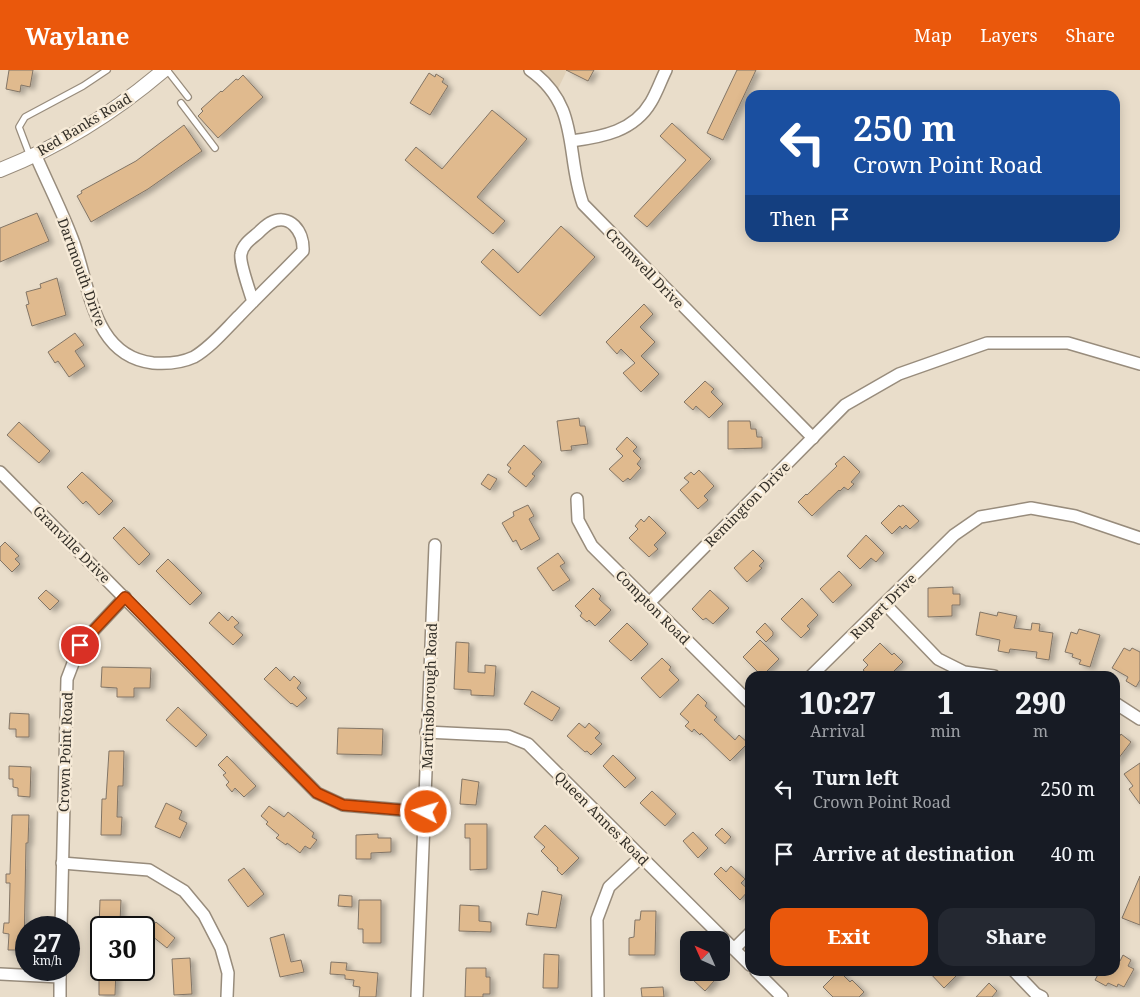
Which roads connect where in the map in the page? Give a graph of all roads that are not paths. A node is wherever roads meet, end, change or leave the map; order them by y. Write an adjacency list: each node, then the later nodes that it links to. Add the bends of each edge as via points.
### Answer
1 (107, 70): 9 (lane, via 25,117 19,127)
2 (166, 70): 5 (lane); 9 (street, Red Banks Road, via 102,116)
3 (530, 70): 7 (street, Cromwell Drive, via 555,95 565,113)
4 (666, 70): 7 (street, via 650,103 634,123 614,133)
5 (188, 97)
6 (180, 103): 8 (lane)
7 (571, 141): 13 (street, Cromwell Drive, via 576,185 583,204)
8 (215, 148)
9 (33, 155): 10 (street, Red Banks Road); 11 (street, Dartmouth Drive, via 73,239 100,322 113,345 127,355 142,362 158,363 174,363 193,357 211,344)
10 (0, 170)
11 (252, 302): 11 (street, Dartmouth Drive, via 303,251 298,229 290,223 282,220 270,223 243,248 240,256)
12 (1140, 364): 13 (street, Remington Drive, via 1068,344 987,343 900,374 845,405)
13 (813, 438): 19 (street, Remington Drive)
14 (0, 472): 18 (street, Granville Drive)
15 (577, 499): 19 (street, Compton Road, via 578,520 592,546)
16 (1140, 538): 20 (street, Rupert Drive, via 1075,516 1031,508 980,517 954,535)
17 (435, 546): 26 (street, Martinsborough Road)
18 (125, 597): 27 (street, Granville Drive, via 317,793 343,805); 29 (street, Crown Point Road, via 80,645 68,679)
19 (650, 603): 23 (street, Compton Road)
20 (884, 604): 21 (street, Rupert Drive); 22 (street, via 938,658)
21 (816, 671)
22 (962, 671)
23 (745, 698)
24 (1120, 706): 25 (street)
25 (1140, 719)
26 (426, 732): 27 (street, Martinsborough Road); 28 (street, Queen Annes Road, via 508,736 528,744)
27 (426, 812): 41 (street, Martinsborough Road)
28 (641, 856): 32 (street, Queen Annes Road); 42 (street, via 609,887 597,919)
29 (62, 863): 30 (street, Crown Point Road); 40 (street, via 148,870 184,892 204,915 221,948 228,973)
30 (61, 916)
31 (745, 938): 32 (street)
32 (734, 949): 33 (street, Queen Annes Road)
33 (745, 960)
34 (0, 974): 35 (street)
35 (15, 974)
36 (761, 976): 43 (street)
37 (1019, 976): 44 (street)
38 (60, 981): 39 (street)
39 (60, 997)
40 (227, 997)
41 (417, 997)
42 (598, 997)
43 (782, 997)
44 (1042, 997)

